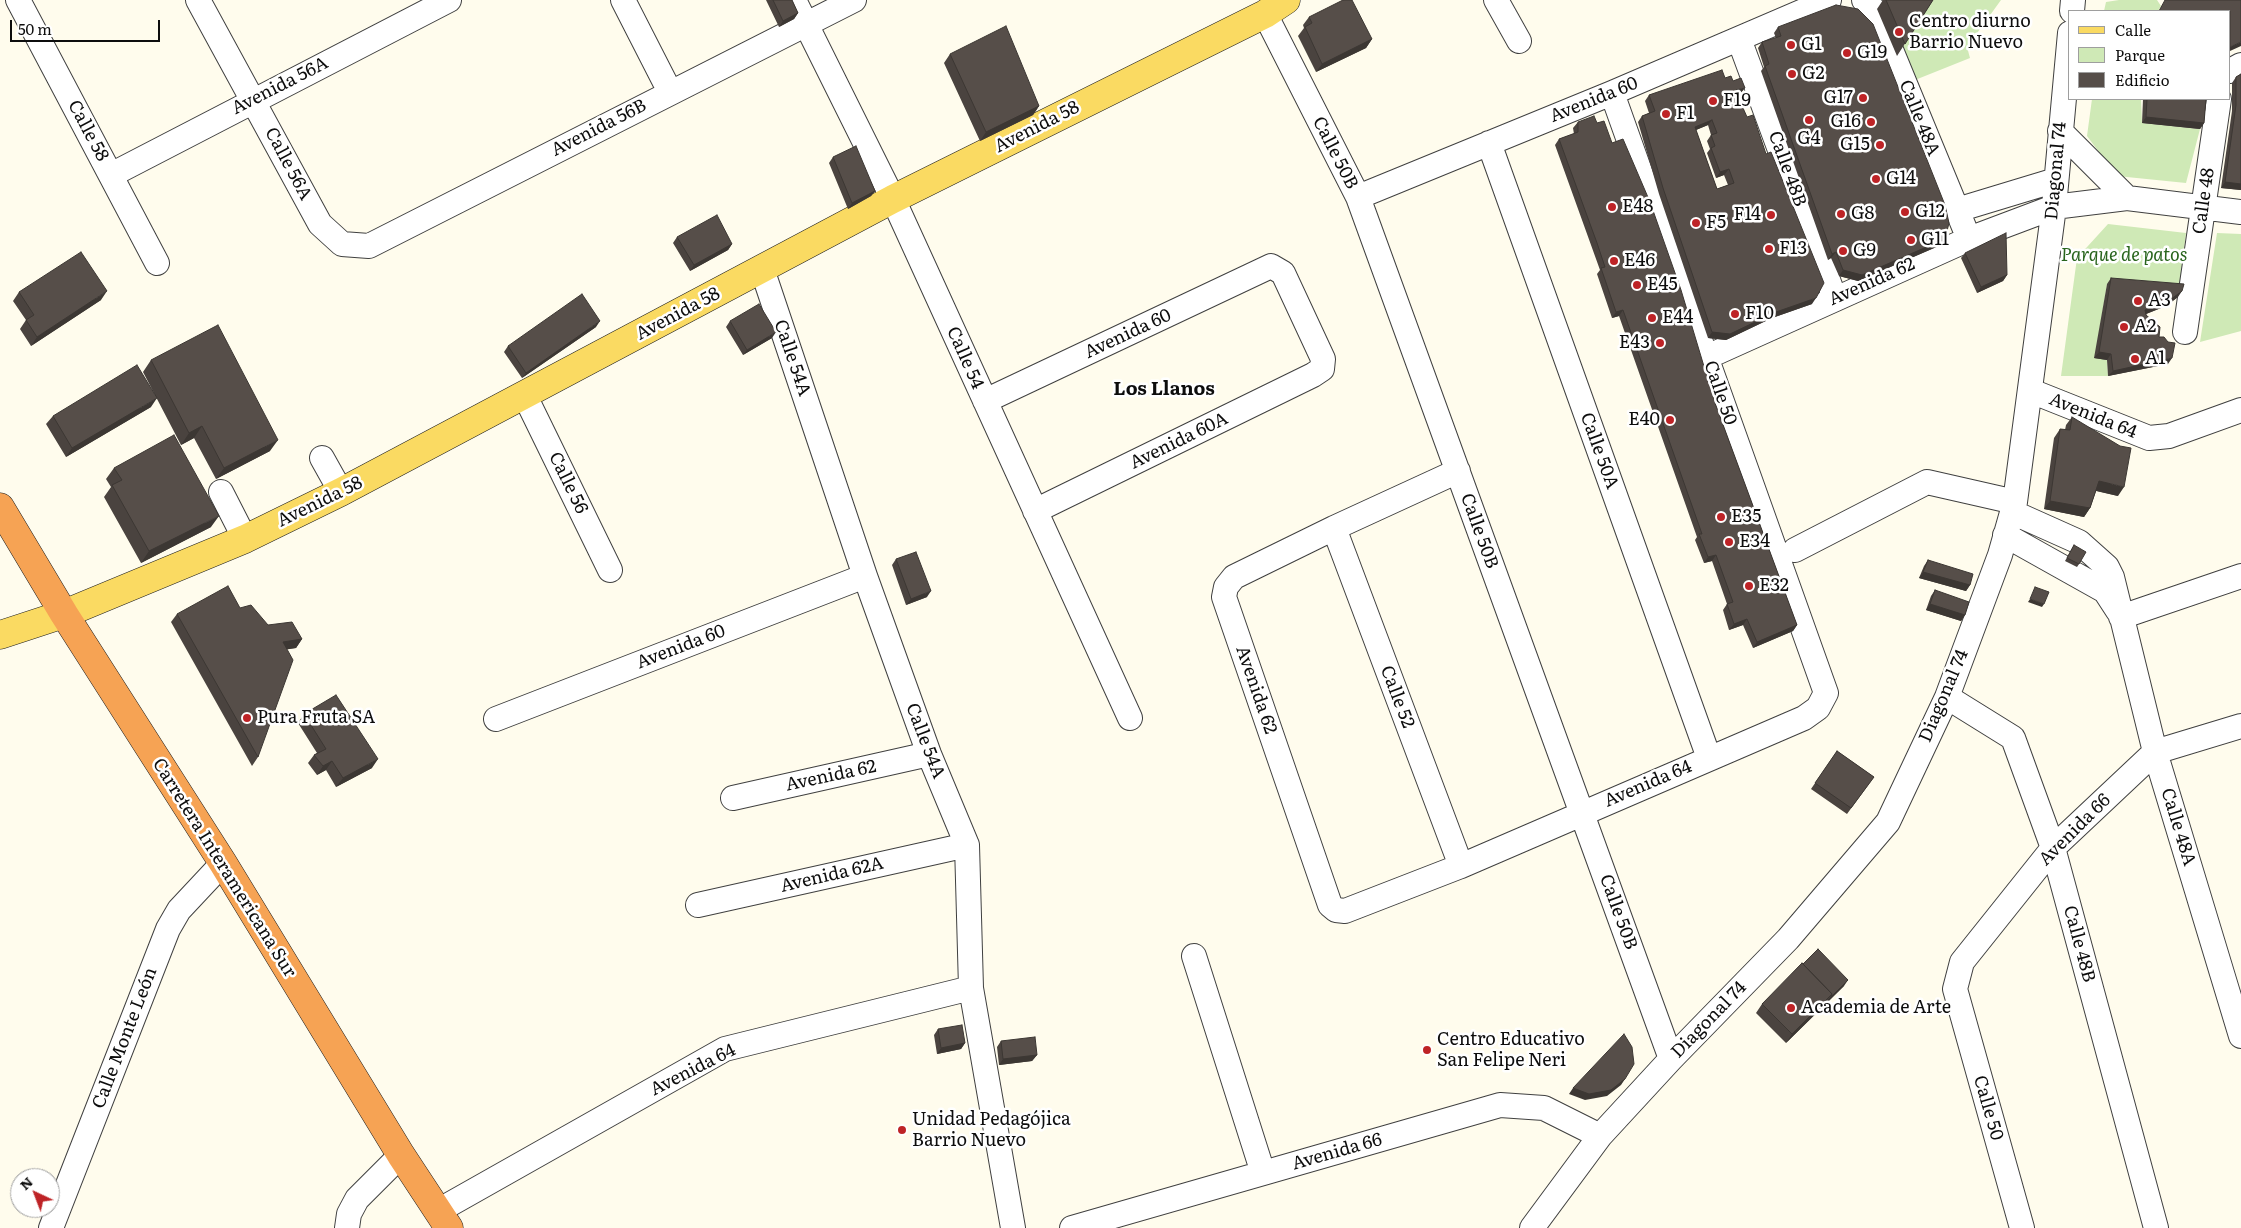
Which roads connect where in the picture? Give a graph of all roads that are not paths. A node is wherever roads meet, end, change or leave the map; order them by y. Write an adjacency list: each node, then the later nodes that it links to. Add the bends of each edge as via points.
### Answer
1 (18, 0): 21 (street, Calle 58)
2 (198, 0): 17 (street, Calle 56A)
3 (449, 0): 17 (street, Avenida 56A)
4 (623, 0): 15 (street)
5 (794, 0): 11 (street, Calle 54)
6 (854, 0): 11 (street, Avenida 56B)
7 (1496, 0): 13 (street)
8 (1829, 0): 12 (street, Avenida 60)
9 (1864, 0): 28 (street, Calle 48A, via 1875,10)
10 (1275, 7): 23 (street, Calle 50B); 25 (main road, Avenida 58)
11 (806, 24): 15 (street, Avenida 56B); 25 (street, Calle 54)
12 (1739, 39): 16 (street, Avenida 60); 35 (street, Calle 48B)
13 (1519, 41)
14 (2068, 53): 19 (street, Diagonal 74)
15 (670, 92): 31 (street, Avenida 56B, via 369,246)
16 (1612, 93): 20 (street, Avenida 60); 37 (street, Calle 50)
17 (253, 100): 21 (street, Avenida 56A); 31 (street, Calle 56A, via 320,224)
18 (2219, 100): 27 (street, Calle 48)
19 (2060, 131): 22 (street, Diagonal 74); 24 (street)
20 (1489, 143): 23 (street, Avenida 60); 66 (street, Calle 50A)
21 (111, 175): 32 (street, Calle 58)
22 (2056, 180): 26 (street, Diagonal 74); 28 (street)
23 (1358, 197): 43 (street, Calle 50B)
24 (2128, 198): 26 (street, Avenida 62); 27 (street, Avenida 62)
25 (893, 199): 34 (main road, Avenida 58); 40 (street, Calle 54)
26 (2054, 207): 30 (street, Avenida 62); 38 (street, Diagonal 74)
27 (2204, 209): 29 (street, Avenida 62); 36 (street, Calle 48)
28 (1957, 210): 30 (street, Calle 48A)
29 (2241, 212)
30 (1969, 239): 35 (street, Avenida 62)
31 (342, 244)
32 (157, 263)
33 (1270, 266): 40 (street, Avenida 60); 47 (street, Avenida 60A, via 1283,272 1323,359 1322,369)
34 (762, 269): 39 (main road, Avenida 58); 54 (street, Calle 54A)
35 (1835, 299): 37 (street, Avenida 62)
36 (2185, 332)
37 (1707, 357): 59 (street, Calle 50)
38 (2031, 392): 41 (street, Avenida 64, via 2149,438 2169,436); 46 (street, Diagonal 74)
39 (525, 396): 45 (main road, Avenida 58); 53 (street, Calle 56)
40 (985, 401): 47 (street, Calle 54)
41 (2241, 410)
42 (322, 458): 45 (street)
43 (1458, 472): 49 (street, Avenida 62); 68 (street, Calle 50B)
44 (221, 492): 51 (street)
45 (341, 492): 51 (main road, Avenida 58)
46 (2013, 507): 50 (street, Diagonal 74); 52 (street, Calle 48A, via 1927,482); 57 (street, Calle 48A, via 2079,542 2107,567)
47 (1035, 511): 61 (street, Calle 54)
48 (2, 516): 56 (highway, Carretera Interamericana Sur)
49 (1334, 528): 72 (street, Calle 52); 72 (street, Avenida 62, via 1234,577 1224,596 1330,904 1336,910 1345,910)
50 (2005, 535): 57 (street, Calle 48A, via 2105,591); 60 (street, Diagonal 74)
51 (245, 539): 56 (main road, Avenida 58)
52 (1795, 550)
53 (610, 570)
54 (865, 576): 62 (street, Avenida 60); 65 (street, Calle 54A)
55 (2241, 576): 57 (street)
56 (64, 614): 58 (main road, Avenida 58); 71 (highway, Carretera Interamericana Sur)
57 (2121, 617): 64 (street, Calle 48A)
58 (0, 635)
59 (1826, 693): 66 (street, Avenida 64, via 1818,708 1804,718)
60 (1946, 697): 70 (street, Calle 48B, via 2013,738); 78 (street, Diagonal 74, via 1888,822 1788,939)
61 (1130, 718)
62 (496, 719)
63 (2241, 726): 64 (street, Avenida 66)
64 (2155, 752): 70 (street, Avenida 66); 77 (street, Calle 48A)
65 (929, 754): 67 (street, Avenida 62); 69 (street, Calle 54A)
66 (1709, 758): 68 (street, Avenida 64)
67 (733, 798)
68 (1582, 812): 72 (street, Avenida 64); 78 (street, Calle 50B)
69 (967, 845): 73 (street, Avenida 62A); 75 (street, Calle 54A)
70 (2053, 848): 76 (street, Avenida 66, via 1962,962); 89 (street, Calle 48B)
71 (223, 863): 80 (highway, Carretera Interamericana Sur); 83 (street, Calle Monte León, via 180,910 168,929)
72 (1461, 866)
73 (698, 905)
74 (1194, 956): 81 (street)
75 (971, 988): 82 (street, Avenida 64, via 725,1049); 85 (street, Calle 54A)
76 (1955, 989): 88 (street, Calle 50)
77 (2241, 1036)
78 (1671, 1059): 79 (street, Diagonal 74)
79 (1600, 1136): 81 (street, Avenida 66, via 1544,1108 1500,1105); 87 (street, Diagonal 74)
80 (401, 1155): 82 (highway, Carretera Interamericana Sur); 84 (street, via 357,1199 349,1214)
81 (1263, 1173): 86 (street, Avenida 66)
82 (443, 1219)
83 (51, 1228)
84 (347, 1228)
85 (1014, 1228)
86 (1072, 1228)
87 (1532, 1228)
88 (2022, 1228)
89 (2156, 1228)

